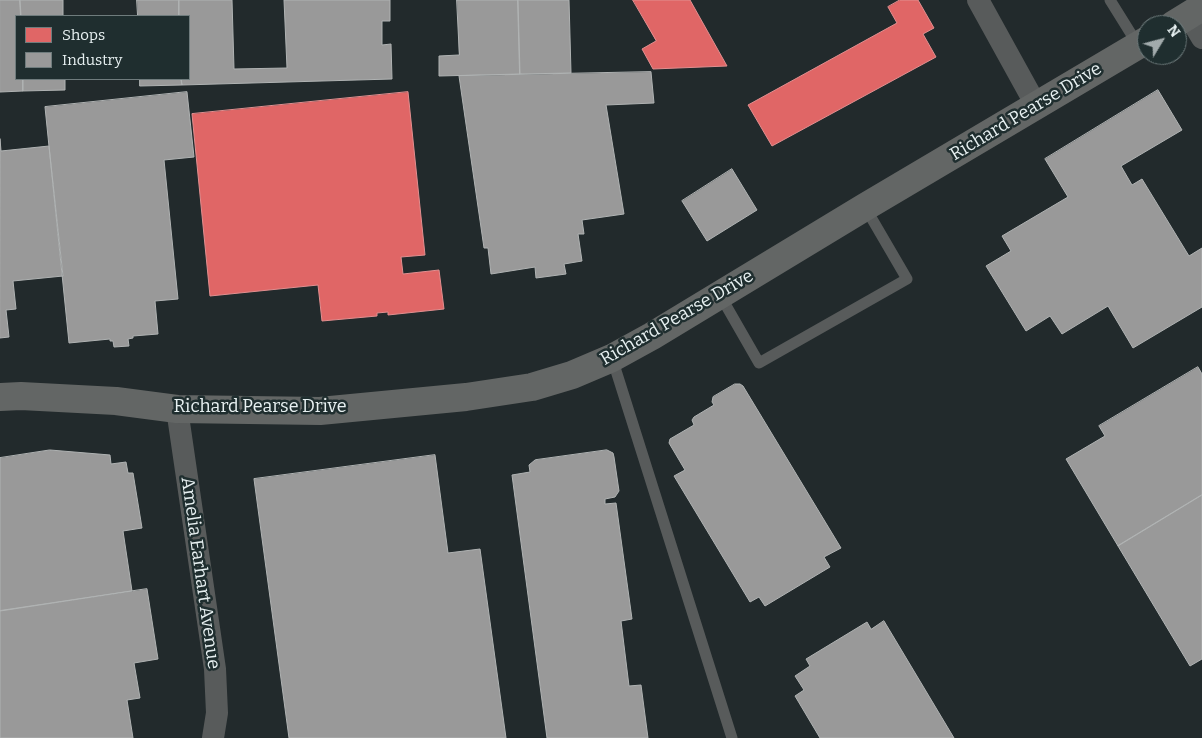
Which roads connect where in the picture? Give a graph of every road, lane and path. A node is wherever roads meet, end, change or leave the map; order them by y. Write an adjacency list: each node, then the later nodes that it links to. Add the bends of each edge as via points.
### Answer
1 (978, 0): 5 (street)
2 (1110, 0): 3 (lane)
3 (1137, 35)
4 (1137, 46): 5 (street, Richard Pearse Drive)
5 (1036, 105): 6 (street, Richard Pearse Drive)
6 (865, 207): 7 (street, Richard Pearse Drive); 7 (lane, via 907,278 759,364)
7 (720, 295): 8 (street, Richard Pearse Drive)
8 (612, 358): 10 (street, Richard Pearse Drive, via 532,387 466,397 320,411); 12 (lane)
9 (0, 397): 10 (street, Richard Pearse Drive, via 116,401)
10 (177, 409): 11 (street, Amelia Earhart Avenue, via 215,669 217,713)
11 (213, 738)
12 (732, 738)

